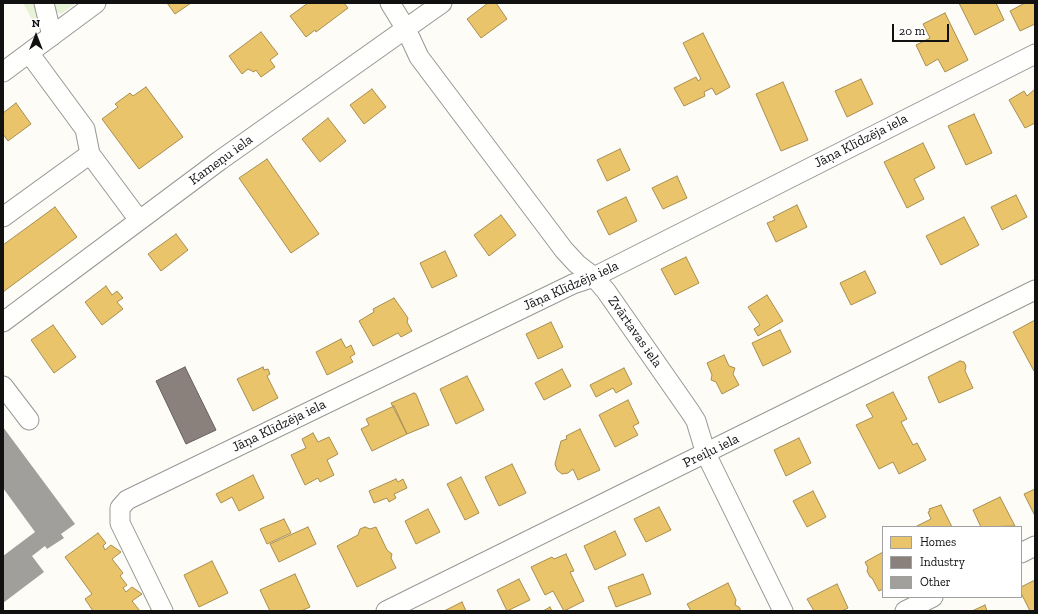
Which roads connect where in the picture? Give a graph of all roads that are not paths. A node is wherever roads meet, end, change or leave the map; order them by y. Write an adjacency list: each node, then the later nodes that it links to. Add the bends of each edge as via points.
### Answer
1 (44, 3): 6 (street)
2 (96, 3): 6 (street)
3 (390, 3): 5 (street, Zvārtavas iela)
4 (442, 3): 5 (street, Kameņu iela)
5 (406, 29): 12 (street, Kameņu iela); 13 (street, Zvārtavas iela, via 419,57 560,244 577,264)
6 (52, 36): 7 (street)
7 (29, 53): 9 (street); 10 (street, via 85,129)
8 (1035, 54): 13 (street, Jāņa Klīdzēja iela)
9 (3, 72)
10 (90, 154): 11 (street); 12 (street)
11 (3, 217)
12 (139, 220): 15 (street, Kameņu iela)
13 (594, 277): 18 (street, Zvārtavas iela, via 691,413); 22 (street, Jāņa Klīdzēja iela, via 573,284 127,500 120,508 120,523)
14 (1035, 290): 18 (street, Preiļu iela)
15 (3, 322)
16 (3, 386): 17 (street)
17 (29, 420)
18 (706, 454): 23 (street, Preiļu iela); 24 (street, Zvārtavas iela)
19 (1035, 546): 20 (street)
20 (1022, 552)
21 (931, 598): 25 (street)
22 (163, 611)
23 (386, 611)
24 (783, 611)
25 (906, 611)

